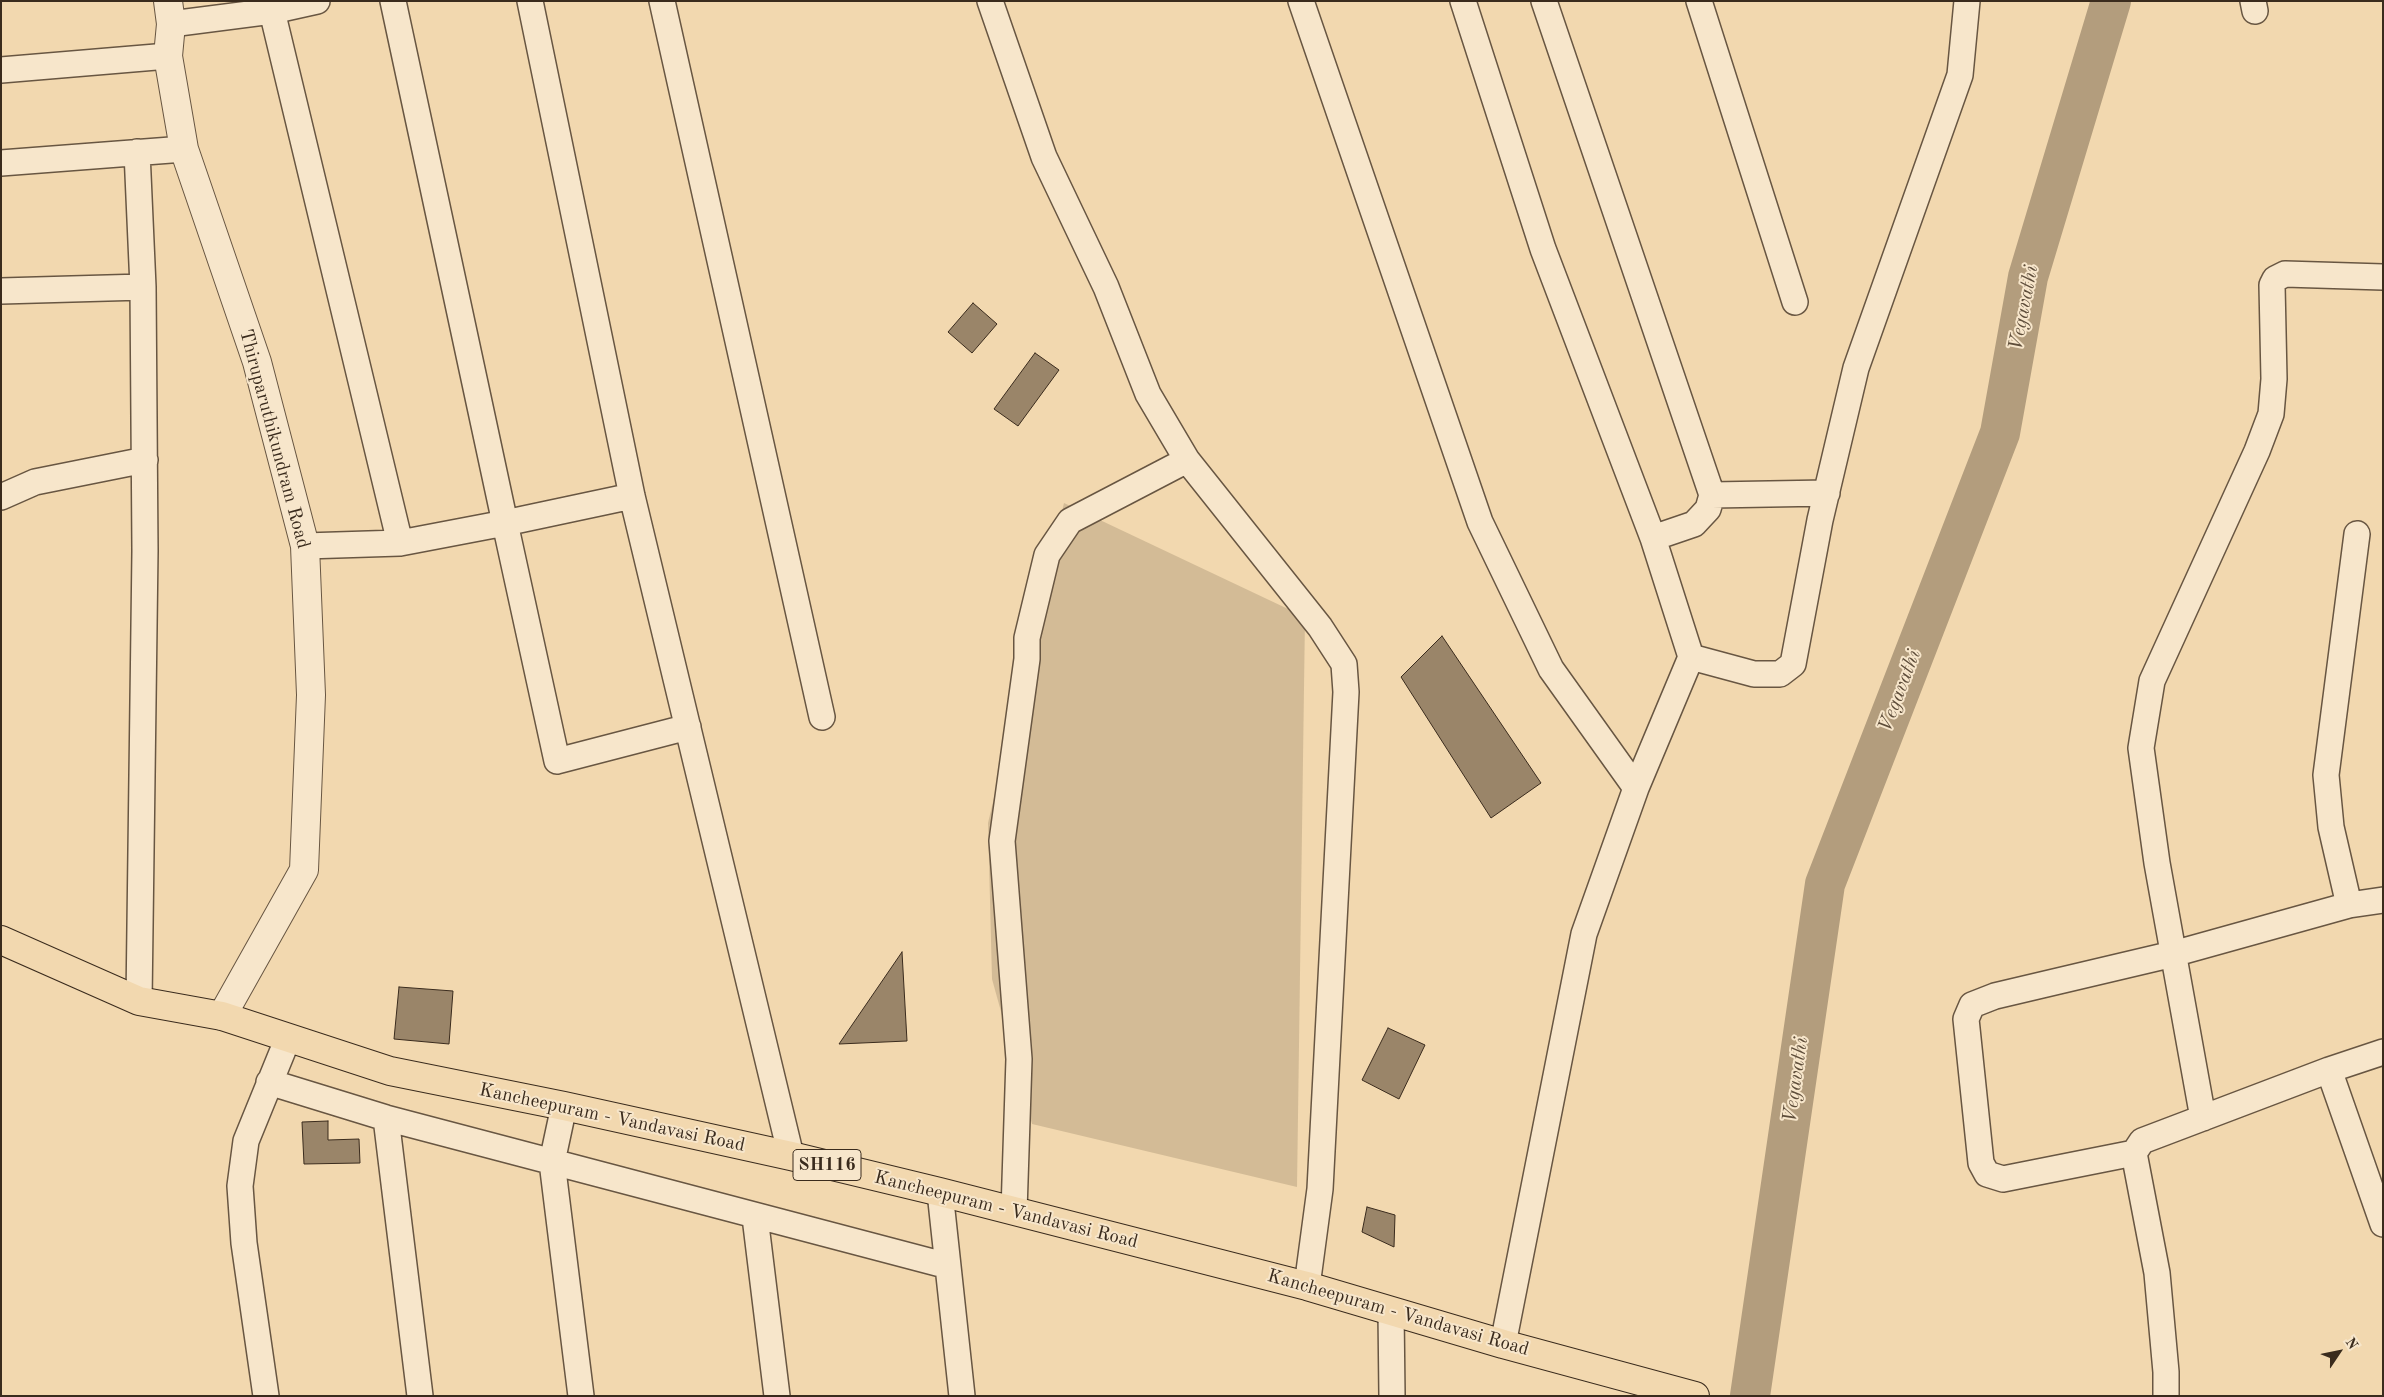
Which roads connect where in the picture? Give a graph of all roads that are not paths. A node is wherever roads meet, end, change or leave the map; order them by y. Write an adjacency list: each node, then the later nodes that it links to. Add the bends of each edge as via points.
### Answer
1 (317, 1): 11 (street)
2 (393, 1): 28 (street)
3 (530, 1): 26 (street)
4 (662, 1): 34 (street)
5 (990, 1): 23 (street, via 1044,157 1106,287 1148,394)
6 (1301, 1): 36 (street, via 1480,522 1551,669)
7 (1463, 1): 30 (street, via 1543,250)
8 (1544, 1): 25 (street)
9 (1699, 1): 21 (street)
10 (1967, 1): 24 (street, via 1960,75 1856,368)
11 (272, 11): 12 (street); 31 (street)
12 (169, 13): 13 (street, Thiruparuthikundram Road)
13 (168, 56): 14 (street); 15 (street, Thiruparuthikundram Road)
14 (1, 70)
15 (184, 150): 16 (street); 32 (street, Thiruparuthikundram Road, via 257,362)
16 (137, 152): 17 (street); 19 (street)
17 (1, 164)
18 (2383, 277): 40 (street, via 2285,274 2275,279 2272,285 2274,379 2271,414 2152,681 2141,748)
19 (143, 286): 20 (street); 22 (street)
20 (1, 291)
21 (1795, 302)
22 (144, 460): 27 (street, via 34,482); 41 (street)
23 (1187, 460): 54 (street, via 1070,521 1047,555 1027,638 1027,659 1002,841 1019,1059); 58 (street, via 1320,627 1344,664 1346,692 1320,1189)
24 (1827, 493): 25 (street); 33 (street, via 1793,664 1780,674 1754,674)
25 (1712, 494): 30 (street, via 1708,509 1694,524)
26 (632, 496): 28 (street); 35 (street)
27 (1, 497)
28 (505, 524): 31 (street); 35 (street, via 557,761)
29 (2357, 534): 38 (street, via 2326,775 2331,827)
30 (1653, 538): 33 (street)
31 (400, 543): 32 (street)
32 (305, 546): 42 (street, Thiruparuthikundram Road, via 311,695 304,870)
33 (1691, 658): 36 (street)
34 (822, 717)
35 (688, 727): 51 (street)
36 (1636, 788): 60 (street, via 1584,934)
37 (2383, 900): 38 (street)
38 (2349, 905): 40 (street)
39 (1, 940): 41 (main road, Kancheepuram - Vandavasi Road / SH116)
40 (2174, 954): 49 (street); 50 (street, via 1995,996 1972,1005 1966,1019 1981,1163 1987,1174 2003,1179)
41 (139, 1001): 42 (main road, Kancheepuram - Vandavasi Road / SH116)
42 (222, 1016): 43 (main road, Kancheepuram - Vandavasi Road / SH116)
43 (288, 1038): 46 (street); 47 (main road, Kancheepuram - Vandavasi Road / SH116, via 390,1072)
44 (2383, 1052): 45 (street)
45 (2329, 1070): 49 (street); 56 (street)
46 (269, 1082): 48 (street); 61 (street, via 246,1141 240,1186 244,1243)
47 (564, 1106): 51 (main road, Kancheepuram - Vandavasi Road / SH116); 52 (street)
48 (386, 1118): 52 (street); 62 (street)
49 (2203, 1118): 50 (street, via 2142,1141)
50 (2134, 1153): 68 (street, via 2157,1273)
51 (791, 1156): 53 (main road, Kancheepuram - Vandavasi Road / SH116)
52 (552, 1162): 55 (street); 63 (street)
53 (940, 1192): 54 (main road, Kancheepuram - Vandavasi Road / SH116); 57 (street)
54 (1014, 1211): 58 (main road, Kancheepuram - Vandavasi Road / SH116)
55 (755, 1216): 57 (street); 64 (street)
56 (2383, 1224)
57 (948, 1266): 65 (street)
58 (1307, 1286): 59 (main road, Kancheepuram - Vandavasi Road / SH116)
59 (1391, 1311): 60 (main road, Kancheepuram - Vandavasi Road / SH116); 66 (street)
60 (1503, 1344): 67 (main road, Kancheepuram - Vandavasi Road / SH116)
61 (266, 1396)
62 (420, 1396)
63 (581, 1396)
64 (777, 1396)
65 (962, 1396)
66 (1392, 1396)
67 (1695, 1396)
68 (2166, 1396)

